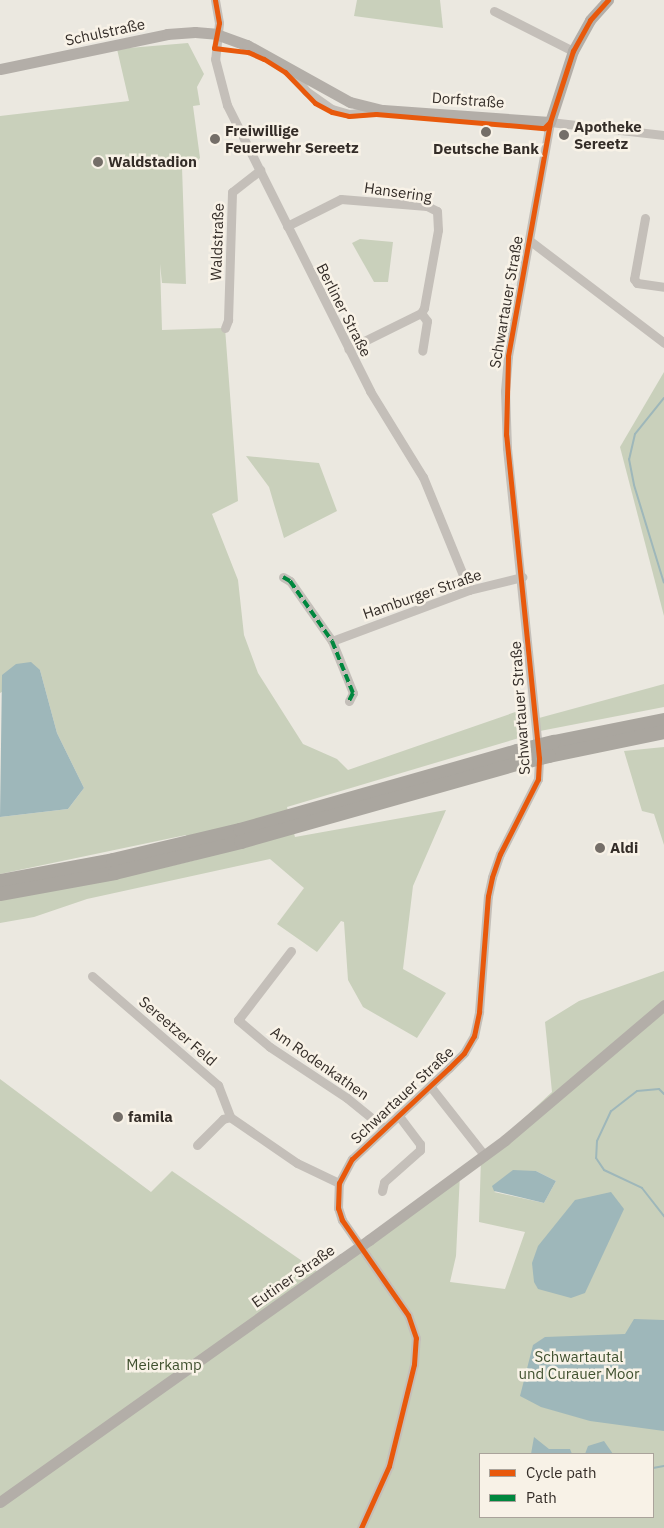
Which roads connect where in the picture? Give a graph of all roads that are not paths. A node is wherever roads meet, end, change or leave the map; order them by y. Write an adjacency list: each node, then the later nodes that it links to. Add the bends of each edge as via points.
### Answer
1 (215, 0): 4 (street, via 219,22)
2 (608, 0): 5 (main road, via 590,20)
3 (494, 10): 5 (street)
4 (216, 34): 6 (main road, Schulstraße, via 167,34); 7 (main road, Dorfstraße, via 264,53 350,102 383,110); 9 (street, Berliner Straße, via 215,59 227,105)
5 (573, 51): 7 (main road)
6 (0, 69)
7 (550, 122): 8 (street); 12 (street, Schwartauer Straße)
8 (664, 135)
9 (260, 170): 11 (street, Berliner Straße); 15 (street, Waldstraße, via 232,192 228,320)
10 (644, 218): 13 (street, via 634,279 637,283)
11 (287, 226): 14 (street, Hansering, via 341,199 427,206 437,210 438,230); 17 (street, Berliner Straße)
12 (529, 240): 16 (street); 20 (street, Schwartauer Straße, via 508,356 505,391 507,448)
13 (664, 287)
14 (420, 313): 17 (street); 18 (street, Hansering, via 427,321)
15 (225, 328)
16 (662, 337)
17 (348, 349): 21 (street, Berliner Straße, via 423,477)
18 (422, 351)
19 (283, 577): 22 (street, via 290,581)
20 (522, 577): 21 (street, Hamburger Straße); 33 (street, Schwartauer Straße, via 539,758 538,779 500,854 492,877 474,1036 464,1053)
21 (469, 590): 22 (street, Hamburger Straße)
22 (332, 641): 23 (street, via 353,693)
23 (348, 701)
24 (664, 720): 26 (highway, bridge, via 554,742)
25 (664, 732): 26 (highway, bridge, via 549,756)
26 (517, 757): 28 (highway)
27 (0, 880): 28 (highway)
28 (16, 885): 29 (highway)
29 (0, 894)
30 (291, 951): 36 (street, Am Rodenkathen, via 238,1020 270,1047 347,1098)
31 (92, 976): 35 (street, Sereetzer Feld, via 218,1085)
32 (664, 1005): 38 (main road, Eutiner Straße)
33 (430, 1086): 34 (street, Schwartauer Straße); 38 (street, Schwartauer Straße)
34 (398, 1115): 36 (street, Schwartauer Straße); 40 (street, via 420,1144 420,1150 384,1182)
35 (230, 1117): 37 (street, via 223,1119); 39 (street, via 297,1163)
36 (384, 1128): 39 (street, Schwartauer Straße, via 352,1159)
37 (196, 1145)
38 (485, 1156): 41 (main road, Eutiner Straße, bridge)
39 (338, 1183): 42 (street, via 338,1208 342,1220 408,1315 416,1338 414,1364 390,1466)
40 (382, 1191)
41 (0, 1502)
42 (361, 1528)

